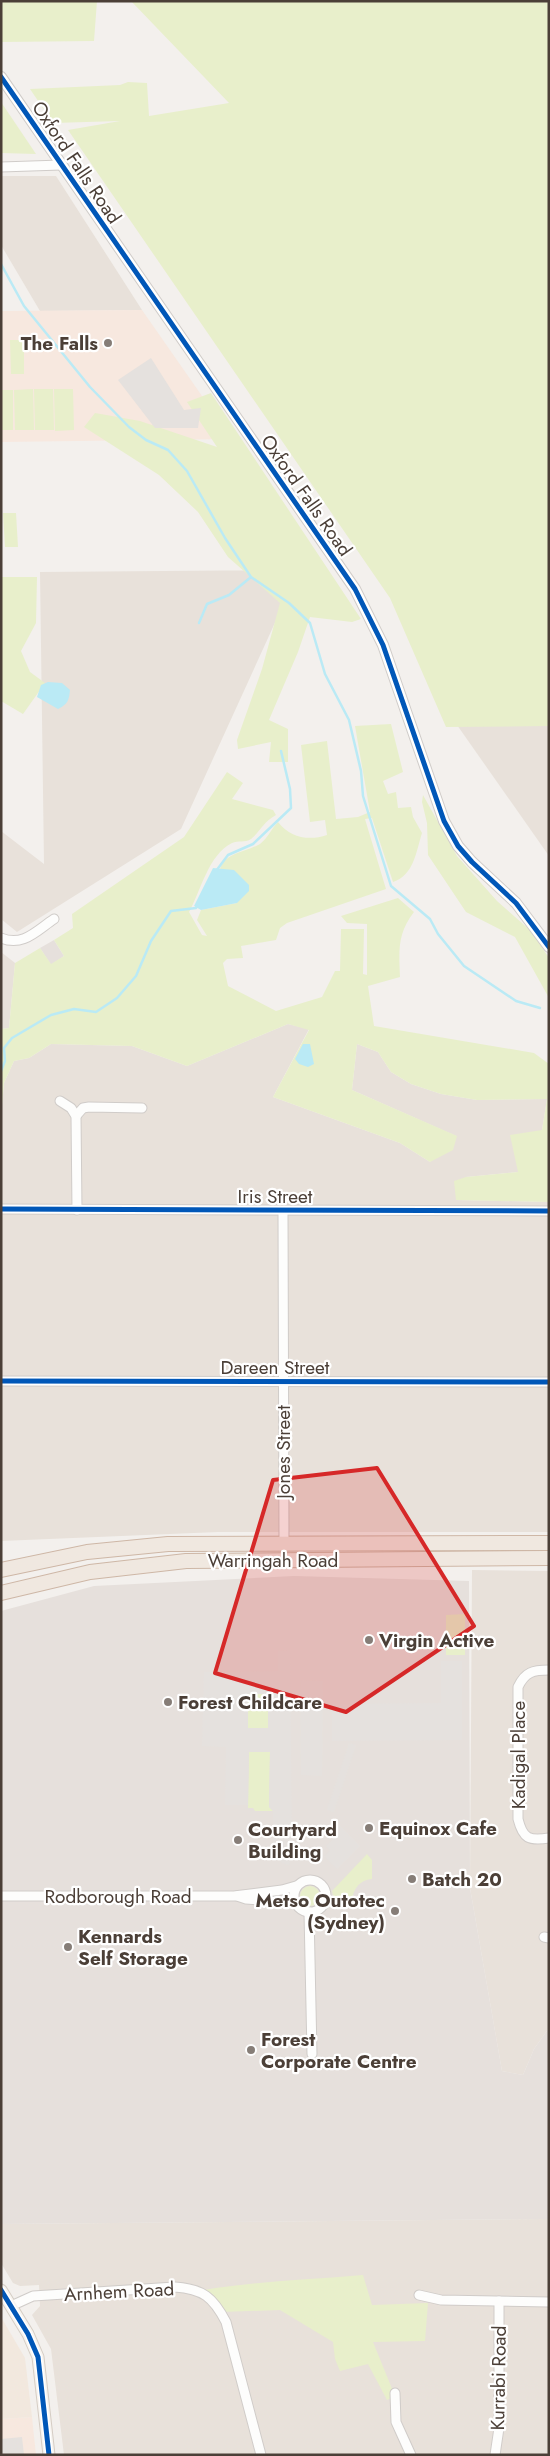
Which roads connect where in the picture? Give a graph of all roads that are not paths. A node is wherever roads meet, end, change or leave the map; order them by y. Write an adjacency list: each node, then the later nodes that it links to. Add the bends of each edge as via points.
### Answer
1 (1, 76): 2 (street, Oxford Falls Road)
2 (61, 165): 3 (street); 6 (street, Oxford Falls Road, via 355,589 382,645 444,821 458,846 516,903)
3 (1, 167)
4 (54, 919): 5 (street, via 22,941)
5 (1, 938)
6 (549, 947)
7 (60, 1101): 9 (street)
8 (142, 1108): 9 (street, via 89,1107 83,1108)
9 (76, 1116): 11 (street)
10 (1, 1209): 11 (street, Iris Street)
11 (77, 1210): 12 (street, Iris Street)
12 (283, 1211): 13 (street, Iris Street); 15 (street, Jones Street)
13 (549, 1211)
14 (1, 1381): 15 (street, Dareen Street)
15 (283, 1382): 16 (street, Dareen Street); 17 (street, Jones Street)
16 (549, 1382)
17 (284, 1543): 18 (highway, Warringah Road); 20 (highway, Warringah Road, via 114,1548)
18 (549, 1543)
19 (549, 1558): 21 (highway, Warringah Road, via 186,1561 90,1572)
20 (1, 1570)
21 (1, 1593)
22 (549, 1670): 23 (street, Kadigal Place, via 532,1671 525,1675 518,1687 518,1819 521,1832 527,1836 534,1840)
23 (549, 1838)
24 (296, 1886): 26 (street, Rodborough Road); 27 (street, via 293,1894); 28 (street, via 312,1879 323,1886 324,1904)
25 (1, 1896): 26 (street, Rodborough Road)
26 (234, 1896): 27 (street, Rodborough Road)
27 (295, 1903): 28 (street)
28 (309, 1912): 29 (street)
29 (312, 2054)
30 (1, 2290): 34 (main road)
31 (419, 2295): 32 (street, via 441,2300)
32 (499, 2301): 33 (street); 39 (street, Kurrabi Road, via 499,2428)
33 (549, 2302)
34 (11, 2306): 36 (main road, via 31,2338 38,2357); 37 (street, Arnhem Road, via 33,2296 193,2288 216,2303 226,2322)
35 (395, 2393): 38 (street, via 396,2422)
36 (49, 2455)
37 (261, 2455)
38 (411, 2455)
39 (495, 2455)

